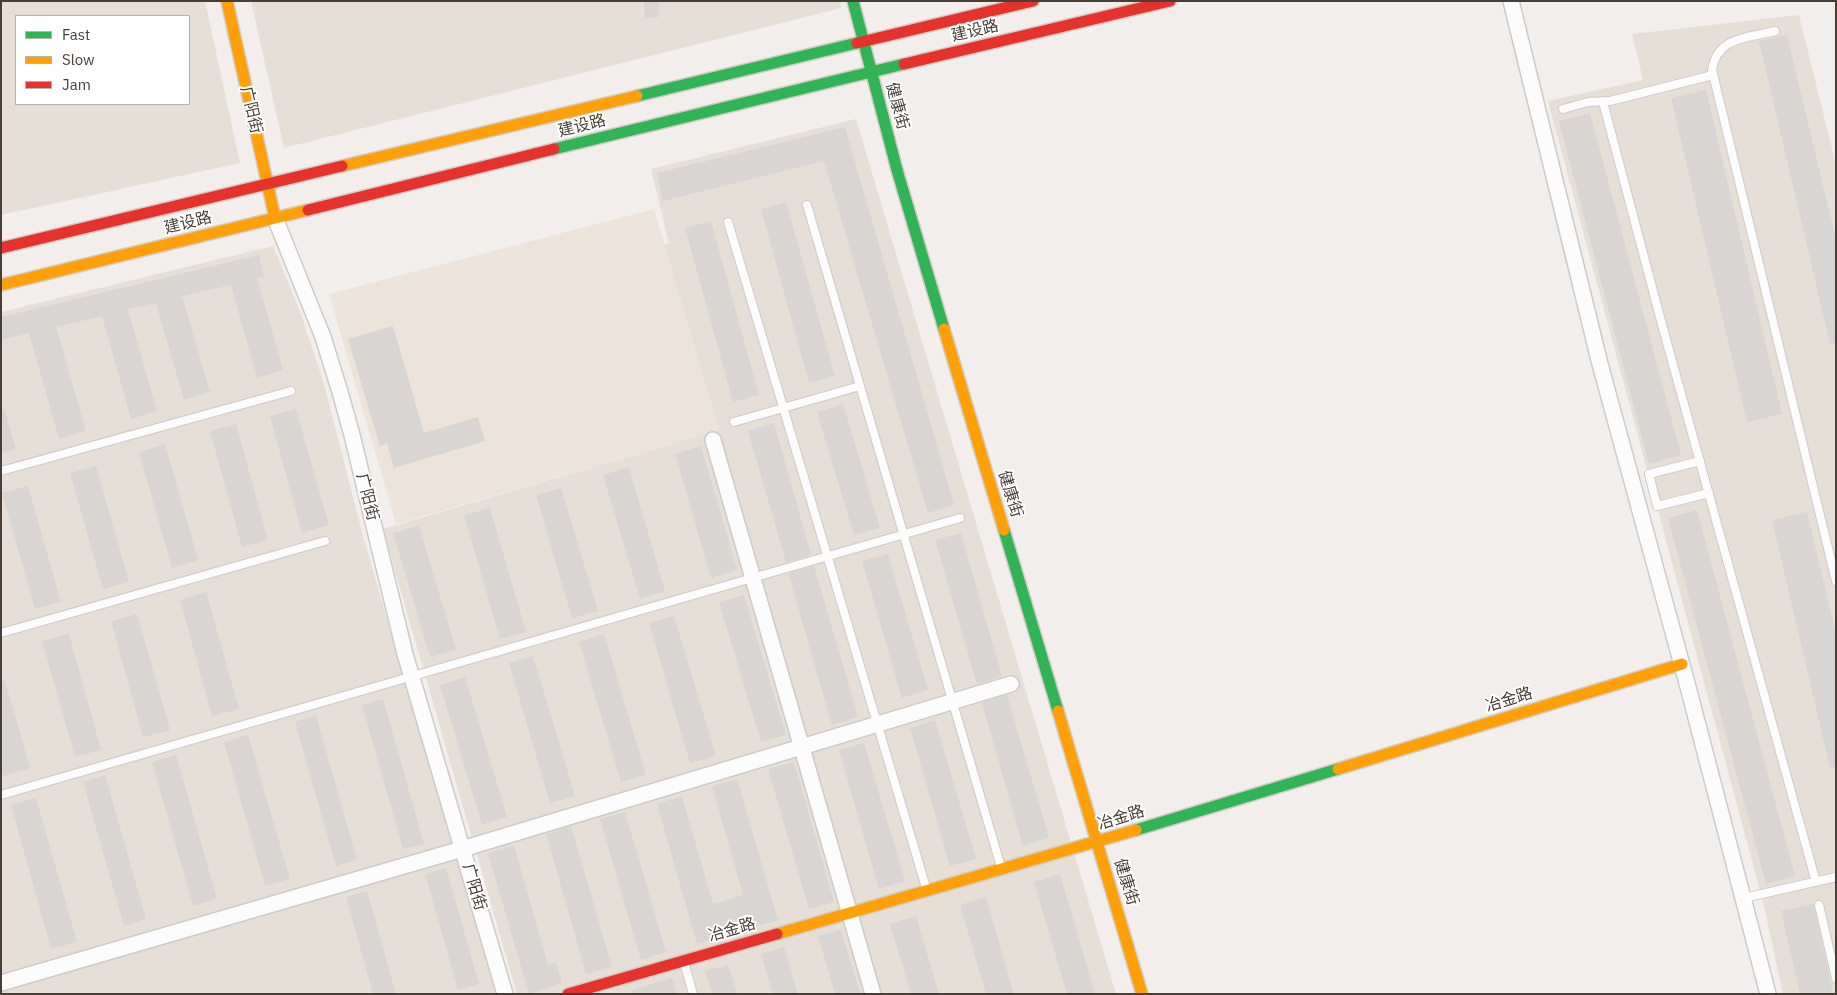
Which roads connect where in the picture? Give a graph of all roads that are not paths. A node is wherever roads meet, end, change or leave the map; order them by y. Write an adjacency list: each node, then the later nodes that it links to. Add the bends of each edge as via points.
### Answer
1 (227, 1): 12 (street, 广阳街)
2 (853, 1): 7 (street, 健康街)
3 (1032, 1): 7 (street, 建设路)
4 (1170, 1): 8 (street, 建设路)
5 (1511, 1): 27 (street, via 1600,364)
6 (1774, 31): 9 (lane, via 1729,42 1713,60)
7 (863, 42): 8 (street, 健康街); 12 (street, 建设路)
8 (871, 72): 14 (street, 建设路); 42 (street, 健康街, via 896,170)
9 (1713, 75): 10 (lane); 33 (lane)
10 (1603, 102): 11 (lane, via 1588,102); 23 (lane)
11 (1564, 109)
12 (268, 184): 14 (street, 广阳街); 16 (street, 建设路)
13 (807, 205): 18 (lane)
14 (275, 218): 17 (street, 建设路); 36 (street, 广阳街, via 323,337 340,392)
15 (728, 222): 20 (lane)
16 (1, 248)
17 (1, 285)
18 (860, 386): 20 (lane); 29 (lane)
19 (290, 391): 24 (lane)
20 (783, 408): 21 (lane); 31 (lane)
21 (734, 422)
22 (713, 440): 32 (street)
23 (1700, 461): 25 (lane, via 1649,474); 26 (lane)
24 (1, 471)
25 (1653, 490): 26 (lane, via 1657,506); 27 (lane)
26 (1708, 493): 46 (lane)
27 (1636, 495): 35 (street)
28 (960, 518): 29 (lane)
29 (904, 534): 31 (lane); 38 (lane)
30 (326, 541): 34 (lane)
31 (828, 557): 32 (lane); 39 (lane)
32 (753, 578): 36 (lane); 40 (street)
33 (1836, 581)
34 (1, 632)
35 (1682, 664): 42 (street, 冶金路); 48 (street)
36 (412, 677): 41 (lane); 43 (street, 广阳街)
37 (1011, 684): 38 (street)
38 (953, 701): 39 (street); 44 (lane)
39 (878, 724): 40 (street); 47 (lane)
40 (802, 747): 43 (street); 50 (street)
41 (1, 795)
42 (1097, 842): 44 (street, 冶金路); 58 (street, 健康街)
43 (462, 849): 53 (street); 54 (street, 广阳街)
44 (1002, 869): 47 (street, 冶金路)
45 (1836, 878): 46 (lane)
46 (1816, 882): 48 (lane)
47 (927, 891): 50 (street, 冶金路)
48 (1744, 898): 59 (street)
49 (1819, 905): 52 (lane)
50 (850, 913): 51 (street, 冶金路); 57 (street)
51 (684, 960): 55 (street, 冶金路); 56 (lane)
52 (1836, 978)
53 (1, 984)
54 (505, 994)
55 (568, 994)
56 (693, 994)
57 (873, 994)
58 (1142, 994)
59 (1768, 994)

